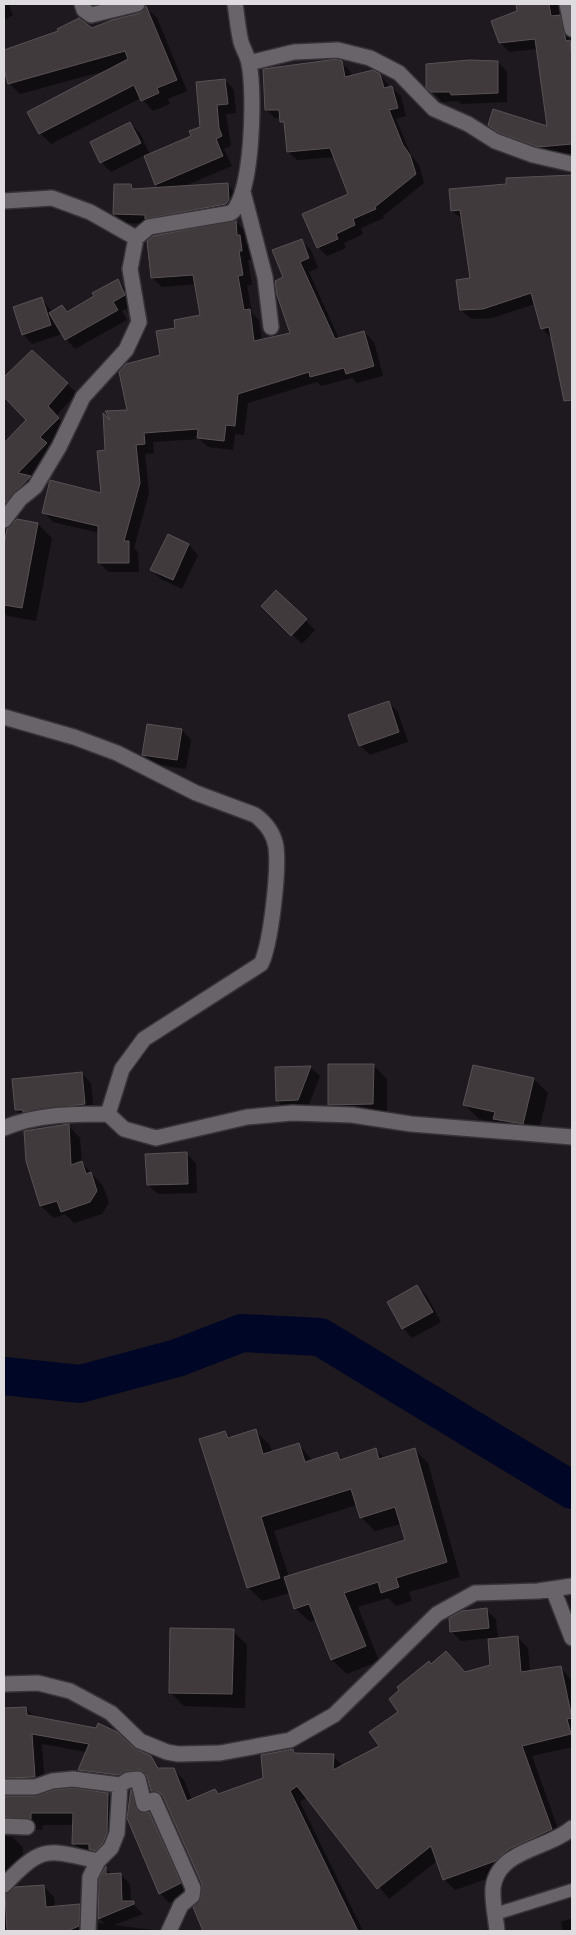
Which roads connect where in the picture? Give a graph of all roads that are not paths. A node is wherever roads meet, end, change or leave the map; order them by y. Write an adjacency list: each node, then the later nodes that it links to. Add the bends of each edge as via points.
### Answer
1 (82, 4): 2 (street, via 84,10 92,15)
2 (137, 4)
3 (235, 4): 6 (street, via 241,41)
4 (567, 4): 5 (street)
5 (572, 28)
6 (249, 63): 7 (street, via 294,52 338,50 370,58 399,73 434,109 468,124 495,141 533,156); 8 (street, via 254,110)
7 (572, 164)
8 (243, 192): 10 (street, via 237,209 230,213 149,228); 11 (street, via 265,277)
9 (4, 201): 10 (street, via 52,198 90,212)
10 (136, 238): 12 (street, via 130,268 139,322 126,350 83,397 35,487 20,499)
11 (271, 327)
12 (4, 520)
13 (4, 717): 14 (street, via 117,753 196,793 255,815 263,821 276,848 268,951 261,964 144,1039 122,1069)
14 (108, 1114): 15 (street, via 66,1114 24,1120); 16 (street, via 124,1129 156,1138 247,1117 292,1113 352,1115 411,1124)
15 (4, 1128)
16 (572, 1137)
17 (572, 1586): 18 (street)
18 (553, 1589): 19 (street); 20 (street, via 475,1592 437,1614 334,1715 290,1740 220,1753 167,1752 140,1741 111,1713 70,1691 38,1683)
19 (572, 1638)
20 (4, 1684)
21 (120, 1785): 22 (street, via 73,1780); 26 (street, via 117,1833 111,1848); 31 (street, via 138,1779 144,1804 154,1800 193,1888 192,1896 181,1905)
22 (4, 1787)
23 (4, 1826): 24 (street)
24 (27, 1827)
25 (572, 1828): 29 (street, via 554,1841 511,1858 497,1872 493,1890)
26 (98, 1861): 27 (street, via 55,1852 40,1855 28,1861); 30 (street, via 90,1877)
27 (4, 1885)
28 (572, 1890): 29 (lane)
29 (495, 1914): 32 (street)
30 (88, 1931)
31 (169, 1931)
32 (497, 1931)

